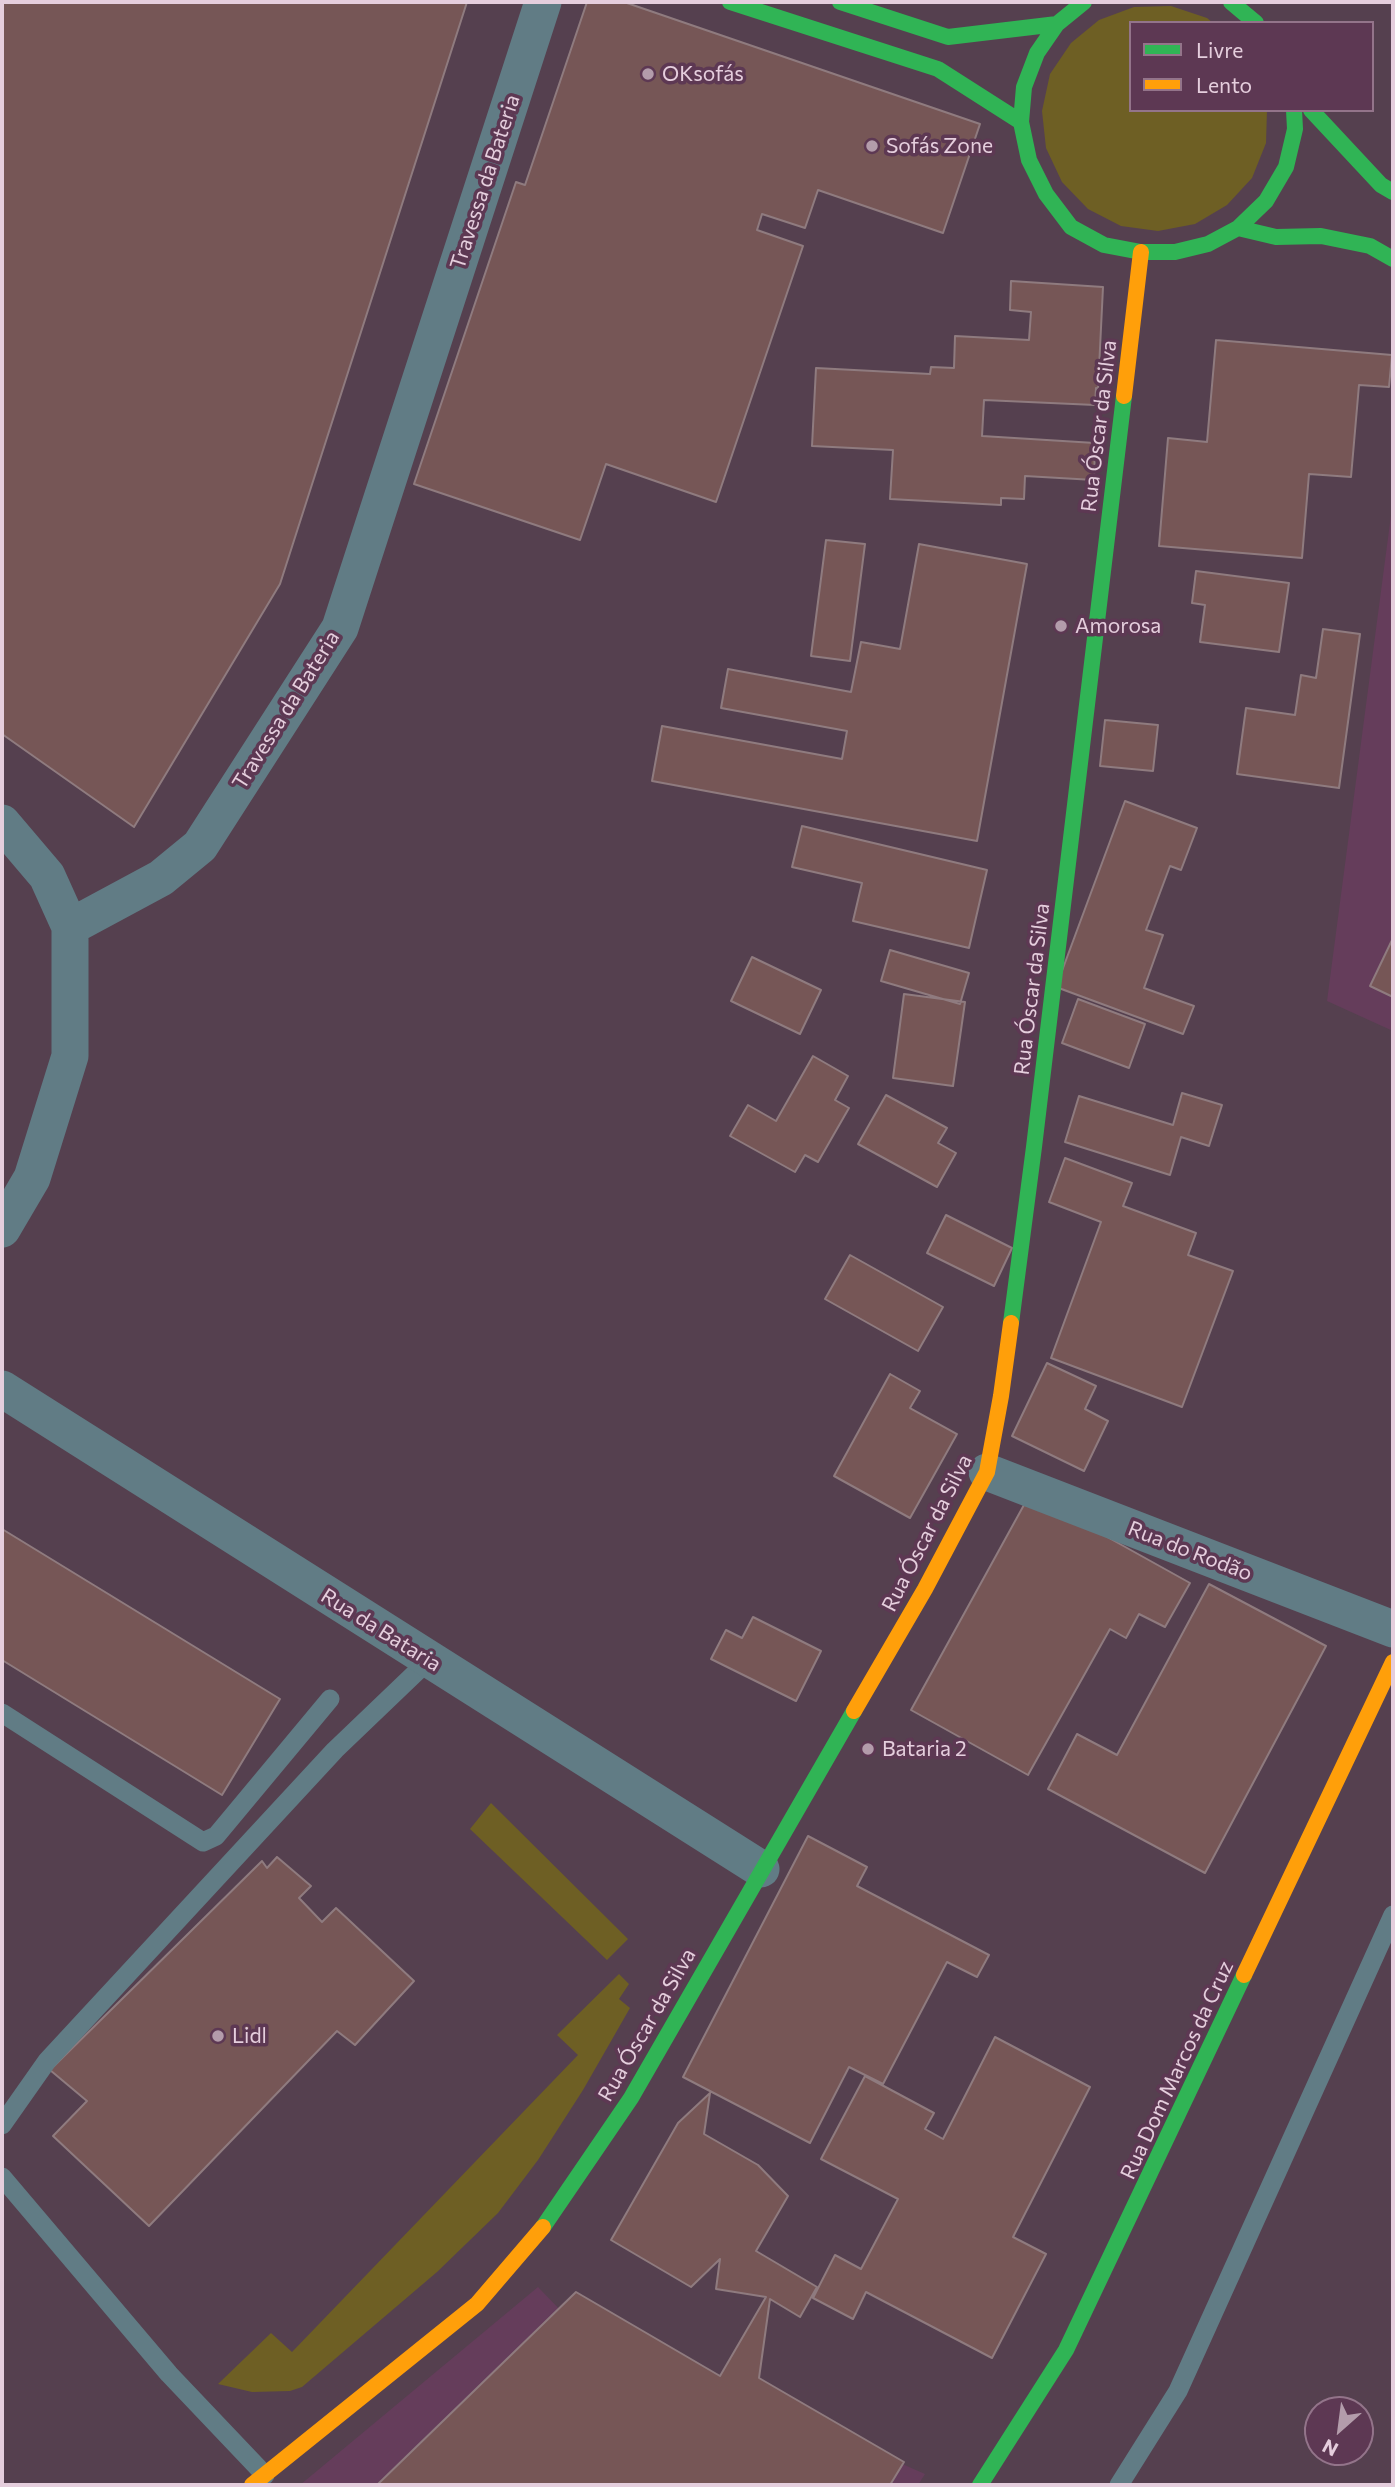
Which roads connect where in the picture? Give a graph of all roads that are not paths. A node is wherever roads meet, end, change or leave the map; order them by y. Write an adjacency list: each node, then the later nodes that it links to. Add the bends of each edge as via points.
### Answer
1 (543, 2): 16 (street, Travessa da Bateria, via 340,628 200,846 161,878)
2 (730, 2): 10 (main road, via 937,69)
3 (840, 2): 7 (main road, via 948,37)
4 (1084, 2): 7 (main road)
5 (1235, 3): 6 (main road)
6 (1254, 21)
7 (1057, 24): 10 (main road, via 1037,53 1024,87)
8 (1294, 112): 12 (main road, via 1295,130 1286,167 1266,201)
9 (1313, 112): 11 (main road, via 1381,185)
10 (1021, 122): 13 (main road, via 1029,160 1046,194 1071,227 1104,245)
11 (1393, 192)
12 (1238, 228): 13 (main road, via 1208,244 1175,252); 14 (main road, via 1276,237 1321,236 1370,246)
13 (1140, 252): 19 (main road, Rua Óscar da Silva, via 1034,1147)
14 (1393, 259)
15 (2, 823): 16 (street, via 47,876)
16 (70, 927): 17 (street, via 70,1056 33,1178)
17 (2, 1229)
18 (2, 1389): 21 (street, Rua da Bataria)
19 (987, 1472): 20 (street, Rua do Rodão); 25 (main road, Rua Óscar da Silva, via 925,1589)
20 (1393, 1629)
21 (429, 1660): 25 (street, Rua da Bataria); 27 (lane, via 335,1750 47,2062)
22 (1393, 1662): 30 (main road, Rua Dom Marcos da Cruz, via 1066,2350)
23 (330, 1699): 24 (lane, via 216,1836 203,1842)
24 (2, 1713)
25 (761, 1869): 29 (main road, Rua Óscar da Silva, via 631,2098 540,2231 477,2304)
26 (1393, 1915): 31 (lane, via 1178,2391)
27 (2, 2125)
28 (2, 2177): 29 (lane)
29 (259, 2480)
30 (980, 2485)
31 (1119, 2485)

